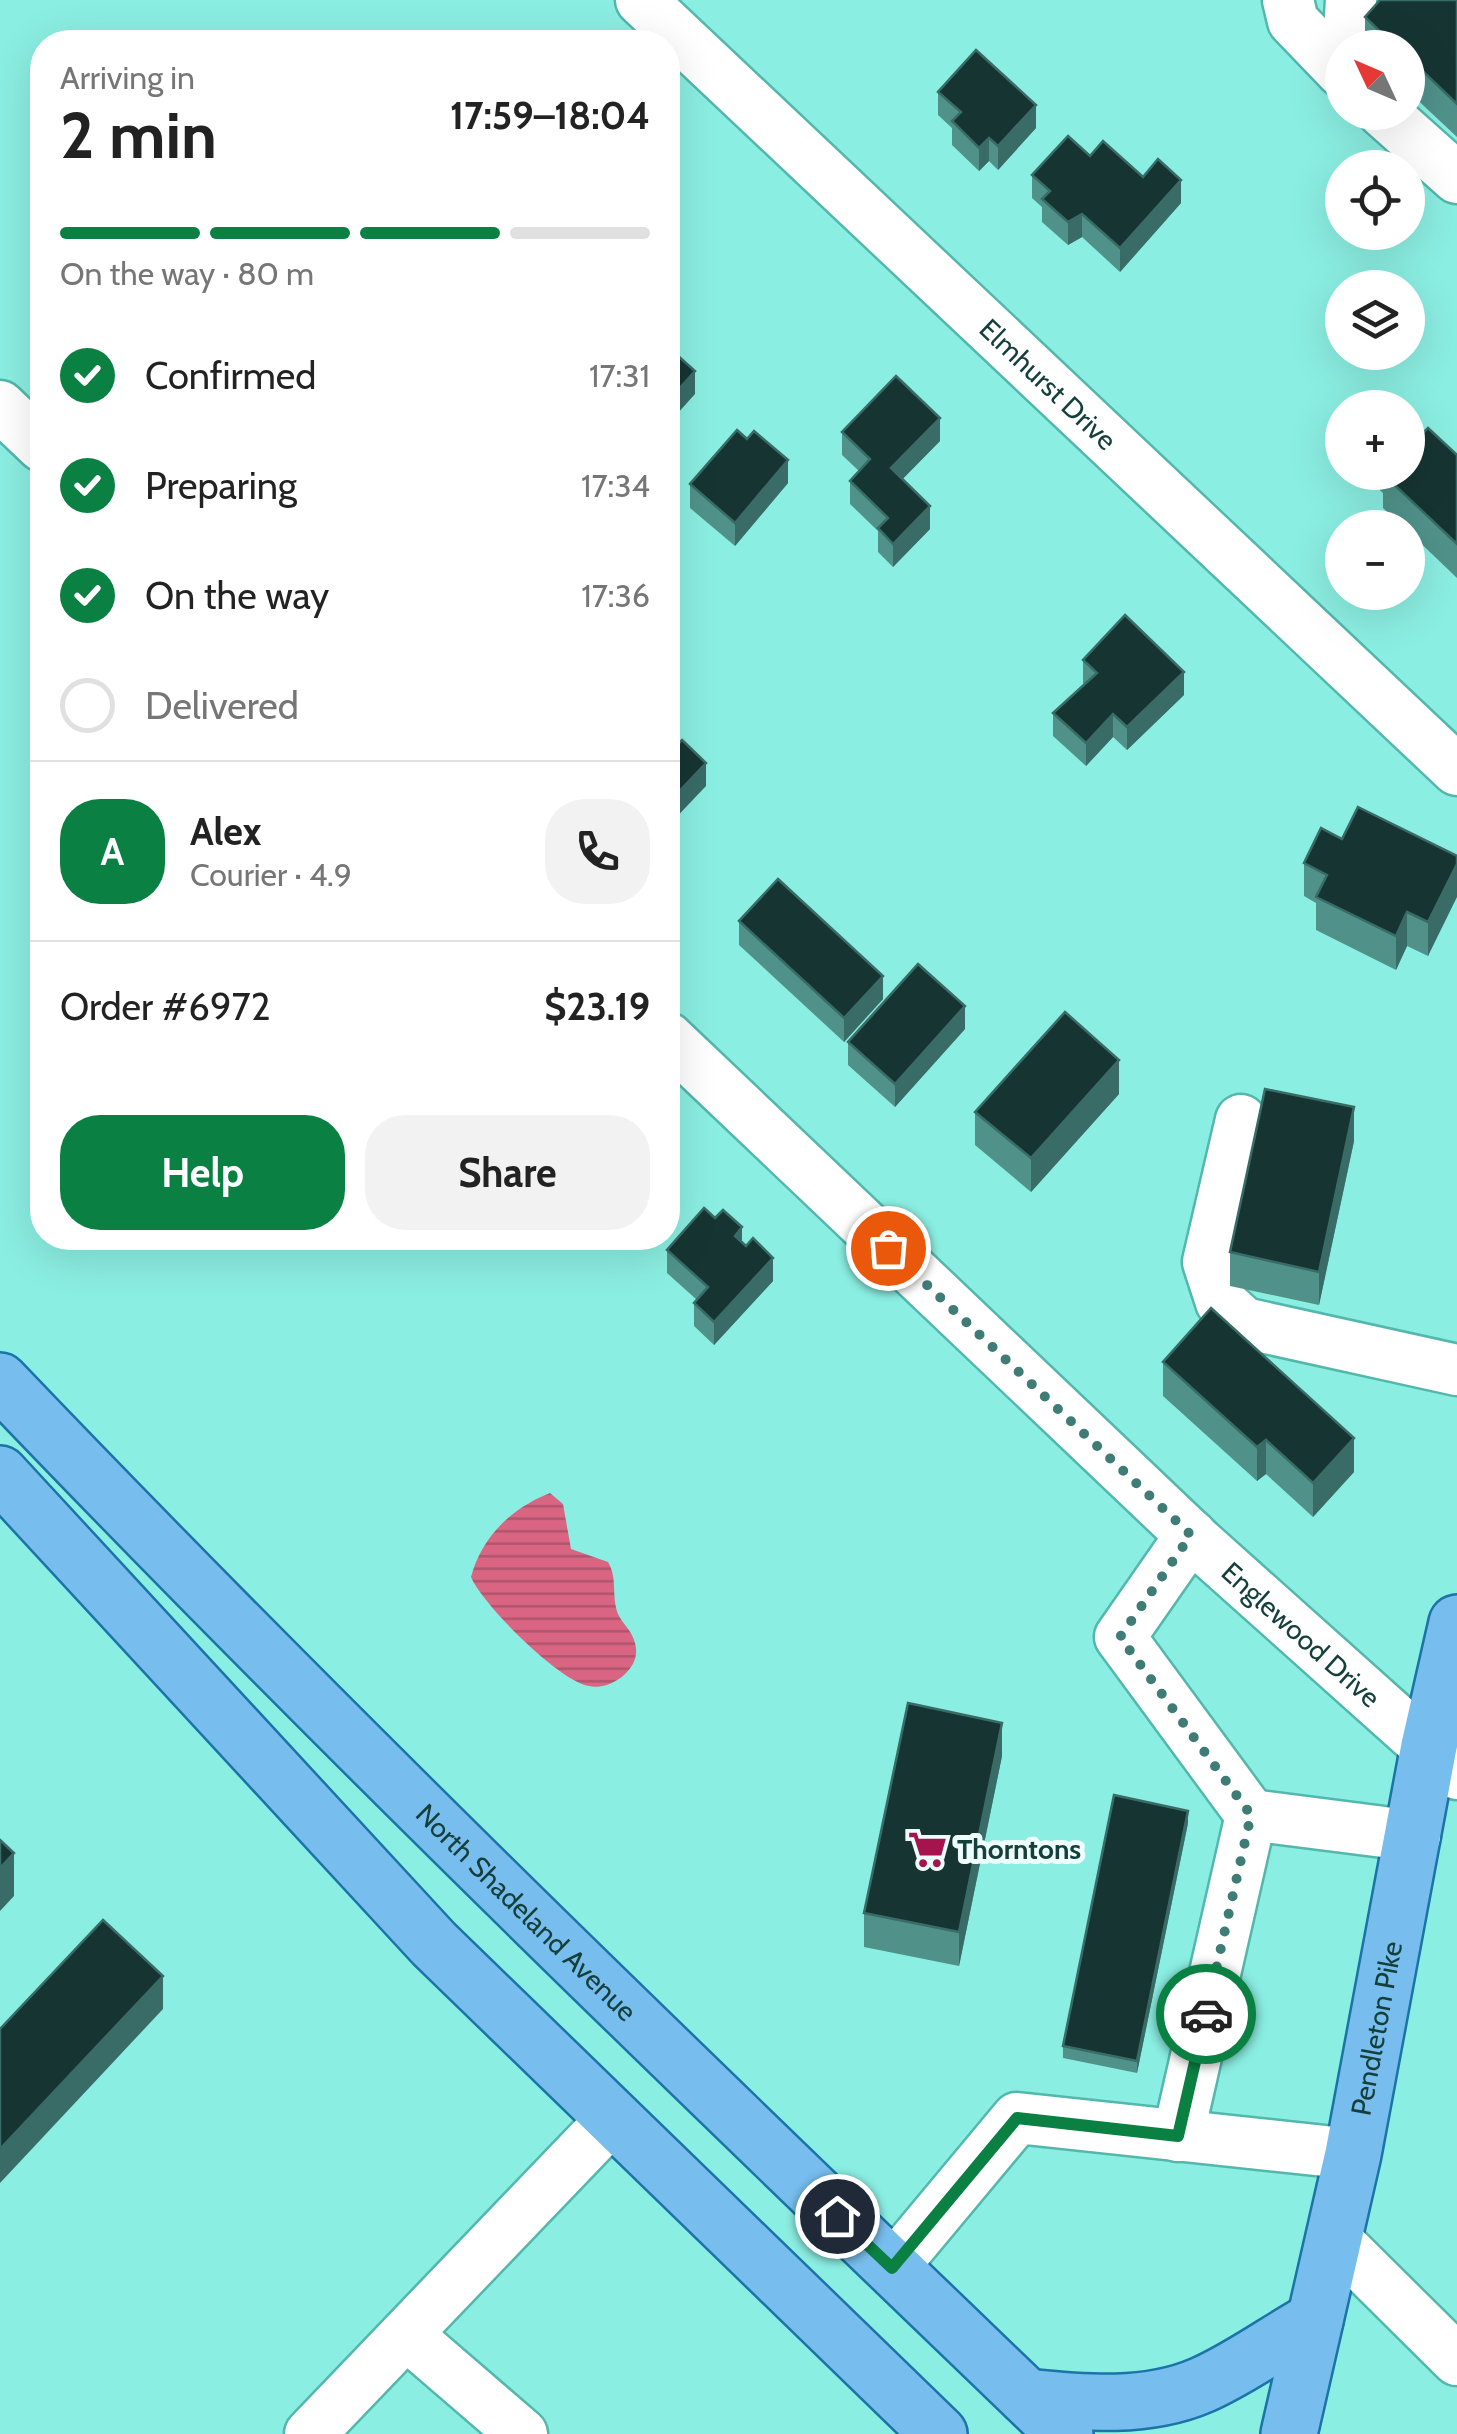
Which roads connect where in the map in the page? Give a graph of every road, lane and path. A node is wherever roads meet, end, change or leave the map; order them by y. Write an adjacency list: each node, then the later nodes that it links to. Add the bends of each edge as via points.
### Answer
1 (640, 0): 5 (street, Elmhurst Drive)
2 (1288, 0): 9 (street, via 1293,21)
3 (1315, 0): 6 (street)
4 (1351, 0): 7 (street)
5 (672, 30)
6 (1336, 30)
7 (1349, 30)
8 (680, 38): 16 (street, Elmhurst Drive)
9 (1325, 54)
10 (1425, 120): 12 (street, via 1447,140)
11 (1404, 130): 13 (street)
12 (1457, 169)
13 (1457, 178)
14 (0, 406): 15 (street)
15 (30, 435)
16 (1457, 770)
17 (680, 1049): 22 (street, Englewood Drive)
18 (1241, 1120): 19 (street, via 1208,1262 1221,1302 1244,1323)
19 (1457, 1370)
20 (0, 1381): 31 (main road, North Shadeland Avenue, via 244,1635)
21 (0, 1474): 27 (main road, via 434,1944)
22 (1191, 1535): 24 (street, Englewood Drive); 25 (street, via 1120,1637)
23 (1457, 1623): 24 (main road, Pendleton Pike)
24 (1443, 1760): 26 (main road, Pendleton Pike)
25 (1251, 1815): 26 (street); 28 (street)
26 (1415, 1836): 29 (main road, Pendleton Pike)
27 (611, 2120): 33 (street); 38 (main road)
28 (1178, 2136): 29 (street); 31 (street, via 1017,2118)
29 (1352, 2154): 30 (main road, Pendleton Pike)
30 (1334, 2238): 32 (main road, Pendleton Pike); 34 (street)
31 (892, 2268): 35 (main road, North Shadeland Avenue)
32 (1316, 2320): 35 (main road, via 1176,2394); 39 (main road, Pendleton Pike)
33 (406, 2334): 36 (street); 37 (street)
34 (1457, 2360)
35 (1046, 2416)
36 (310, 2434)
37 (522, 2434)
38 (940, 2434)
39 (1288, 2434)

